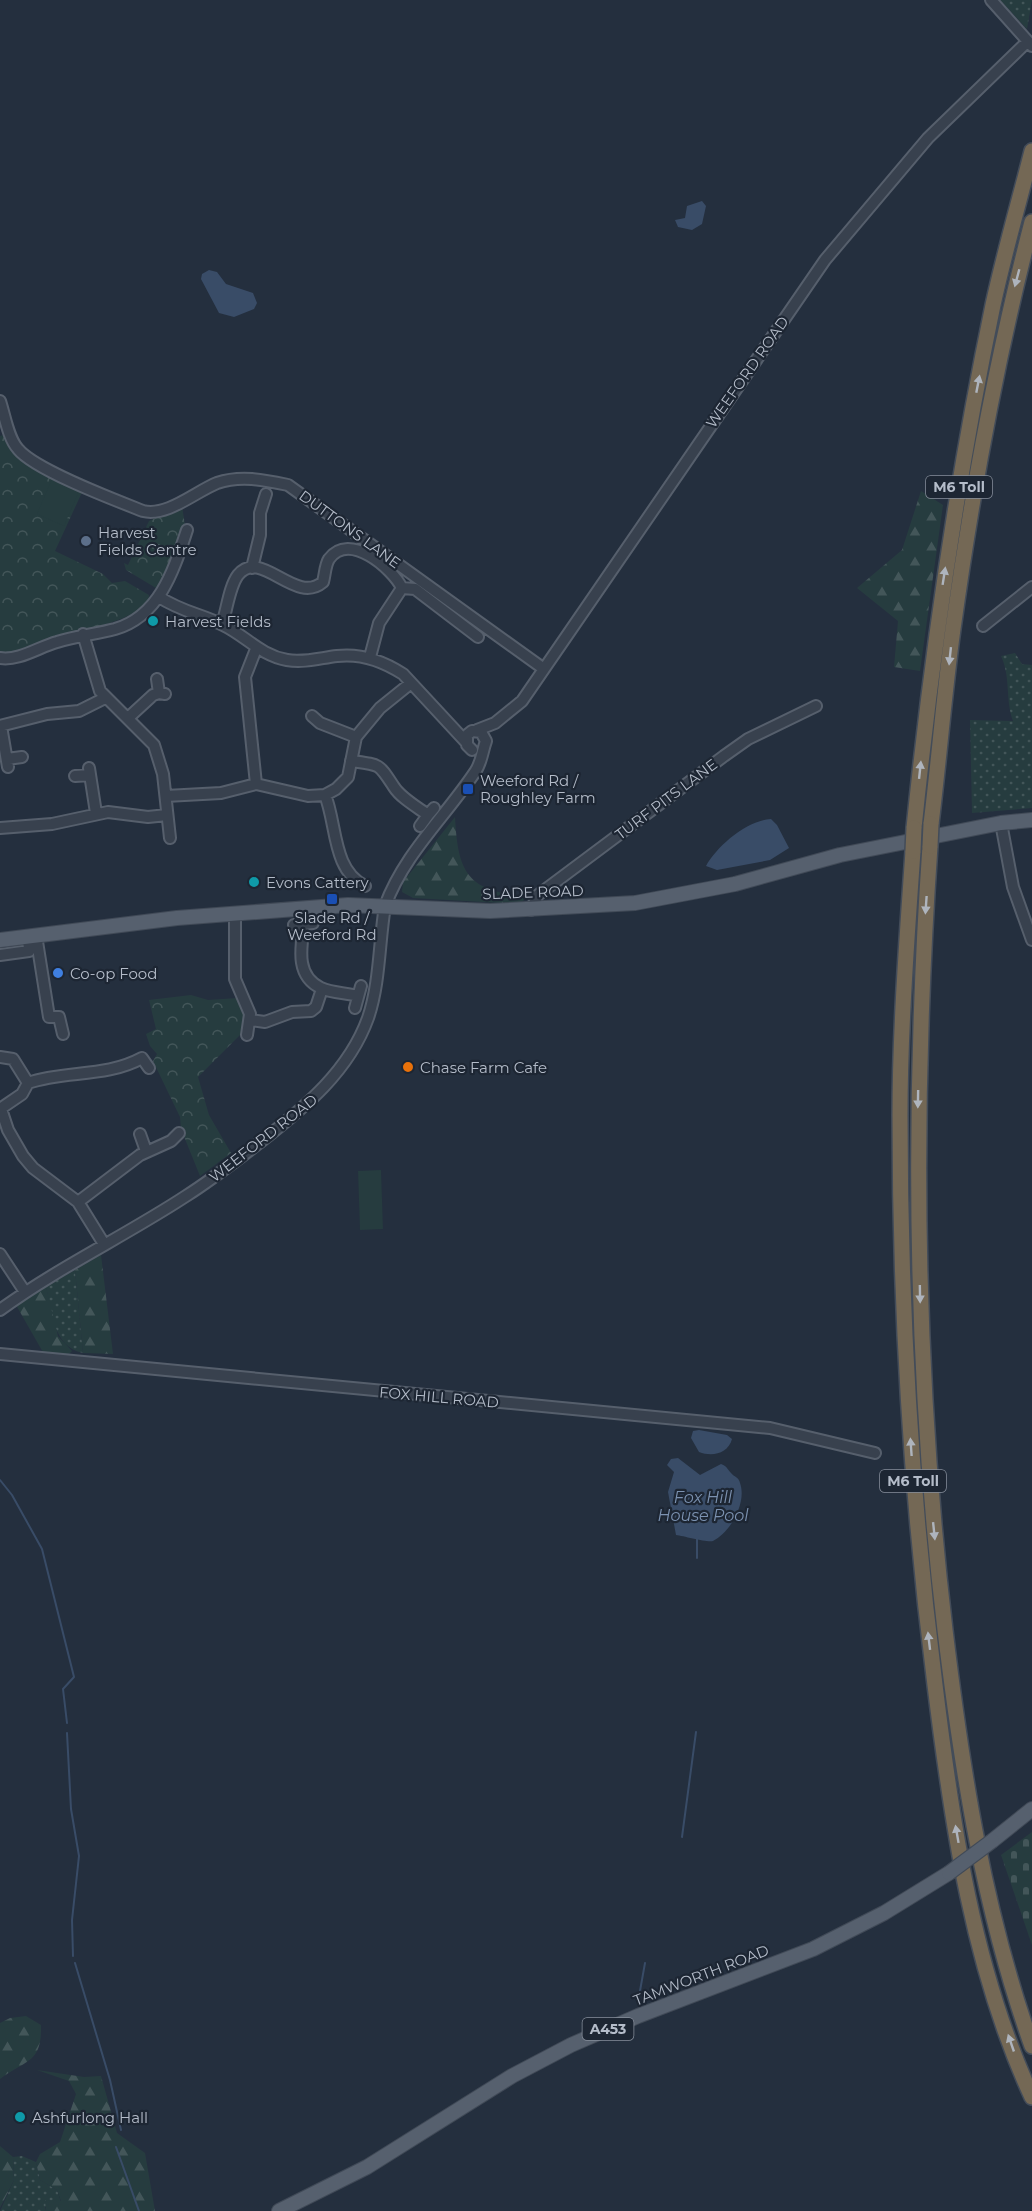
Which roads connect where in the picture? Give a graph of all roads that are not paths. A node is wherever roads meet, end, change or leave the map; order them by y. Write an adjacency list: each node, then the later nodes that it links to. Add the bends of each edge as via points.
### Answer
1 (991, 0): 2 (street)
2 (1030, 44): 19 (street, WEEFORD ROAD, via 928,138 825,260)
3 (1032, 151): 77 (highway, M6 Toll, one-way to 3, bridge, via 988,1977 971,1906 940,1725 922,1580 903,1330 900,1114 914,828 936,631 952,522 994,303)
4 (1032, 222): 76 (highway, M6 Toll, one-way to 76, bridge, via 1008,313 953,632 930,846 917,1124 920,1322 930,1490 953,1693 970,1809 1006,1967)
5 (0, 401): 19 (street, DUTTONS LANE, via 16,448 27,457 143,511 165,509 218,483 240,478 288,485)
6 (266, 494): 8 (street, via 256,506 260,535)
7 (188, 536): 11 (street)
8 (252, 567): 10 (street, via 302,590 309,589 323,582 333,555 350,548 396,576); 12 (street, via 236,578)
9 (1032, 587): 13 (street)
10 (402, 588): 15 (street, via 415,589 464,633); 17 (street, via 379,622)
11 (159, 597): 12 (street, via 176,608); 14 (street, via 128,624)
12 (222, 624): 16 (street)
13 (983, 626)
14 (84, 634): 18 (street, via 15,657); 22 (street, via 95,680)
15 (478, 637)
16 (256, 649): 17 (street, via 288,660 339,655); 35 (street, via 245,677)
17 (370, 657): 21 (street)
18 (0, 658)
19 (544, 669): 28 (street, WEEFORD ROAD, via 522,701)
20 (157, 679): 24 (street, via 162,694 153,695)
21 (411, 683): 25 (street); 29 (street, via 380,708)
22 (105, 698): 24 (street); 27 (street, via 79,711 47,714)
23 (816, 706): 49 (street, TURF PITS LANE, via 732,750 537,896)
24 (128, 718): 37 (street, via 154,746)
25 (450, 723): 28 (street); 30 (street)
26 (315, 724): 29 (street)
27 (1, 726): 31 (street, via 7,763)
28 (480, 736): 30 (street); 30 (street, WEEFORD ROAD, via 467,735); 34 (street, WEEFORD ROAD, via 476,771)
29 (356, 737): 32 (street)
30 (469, 746): 34 (street, WEEFORD ROAD)
31 (22, 758)
32 (351, 761): 36 (street, via 345,781); 42 (street, via 380,767 394,787 431,812)
33 (75, 776): 38 (street, via 90,771)
34 (466, 783): 48 (street, WEEFORD ROAD, via 401,869)
35 (256, 784): 36 (street, via 308,796); 37 (street, via 221,793)
36 (325, 795): 45 (street, via 335,840)
37 (166, 796): 39 (street)
38 (96, 813): 39 (street); 43 (street, via 52,824)
39 (168, 815): 44 (street)
40 (1032, 820): 41 (main road, SLADE ROAD)
41 (1001, 823): 49 (main road, SLADE ROAD, via 840,855 691,894 615,905); 54 (street, via 1012,887)
42 (420, 826)
43 (0, 828)
44 (170, 838)
45 (353, 880): 46 (street); 47 (street)
46 (365, 886)
47 (345, 889)
48 (385, 906): 49 (main road, SLADE ROAD); 50 (main road, SLADE ROAD, via 348,904); 69 (street, WEEFORD ROAD, via 367,1020 321,1093 245,1155 186,1196)
49 (531, 910)
50 (235, 914): 52 (main road, SLADE ROAD); 58 (street, via 235,979)
51 (304, 924): 56 (street, via 302,967)
52 (32, 936): 53 (main road, SLADE ROAD); 55 (street, via 29,951); 59 (street, via 49,1017 59,1017)
53 (0, 940)
54 (1032, 940)
55 (0, 955)
56 (322, 989): 57 (street, via 359,991); 58 (street, via 311,1011 292,1012 265,1022)
57 (355, 1008)
58 (250, 1020): 60 (street)
59 (63, 1034)
60 (247, 1035)
61 (0, 1057): 63 (street, via 13,1059)
62 (149, 1068): 63 (street, via 146,1055 104,1073 63,1075)
63 (28, 1083): 64 (street, via 22,1094)
64 (1, 1109): 68 (street, via 13,1138 33,1168)
65 (179, 1133): 67 (street, via 171,1141)
66 (140, 1134): 67 (street)
67 (146, 1151): 68 (street)
68 (78, 1202): 69 (street)
69 (104, 1244): 71 (street, WEEFORD ROAD)
70 (0, 1254): 71 (street)
71 (25, 1292): 72 (street, WEEFORD ROAD)
72 (0, 1310)
73 (0, 1354): 74 (street, FOX HILL ROAD, via 770,1428)
74 (875, 1453)
75 (1032, 1809): 78 (main road, TAMWORTH ROAD / A453, bridge, via 949,1873 884,1913 813,1949 571,2045 513,2076 367,2167)
76 (1032, 2046)
77 (1032, 2097)
78 (279, 2211)

